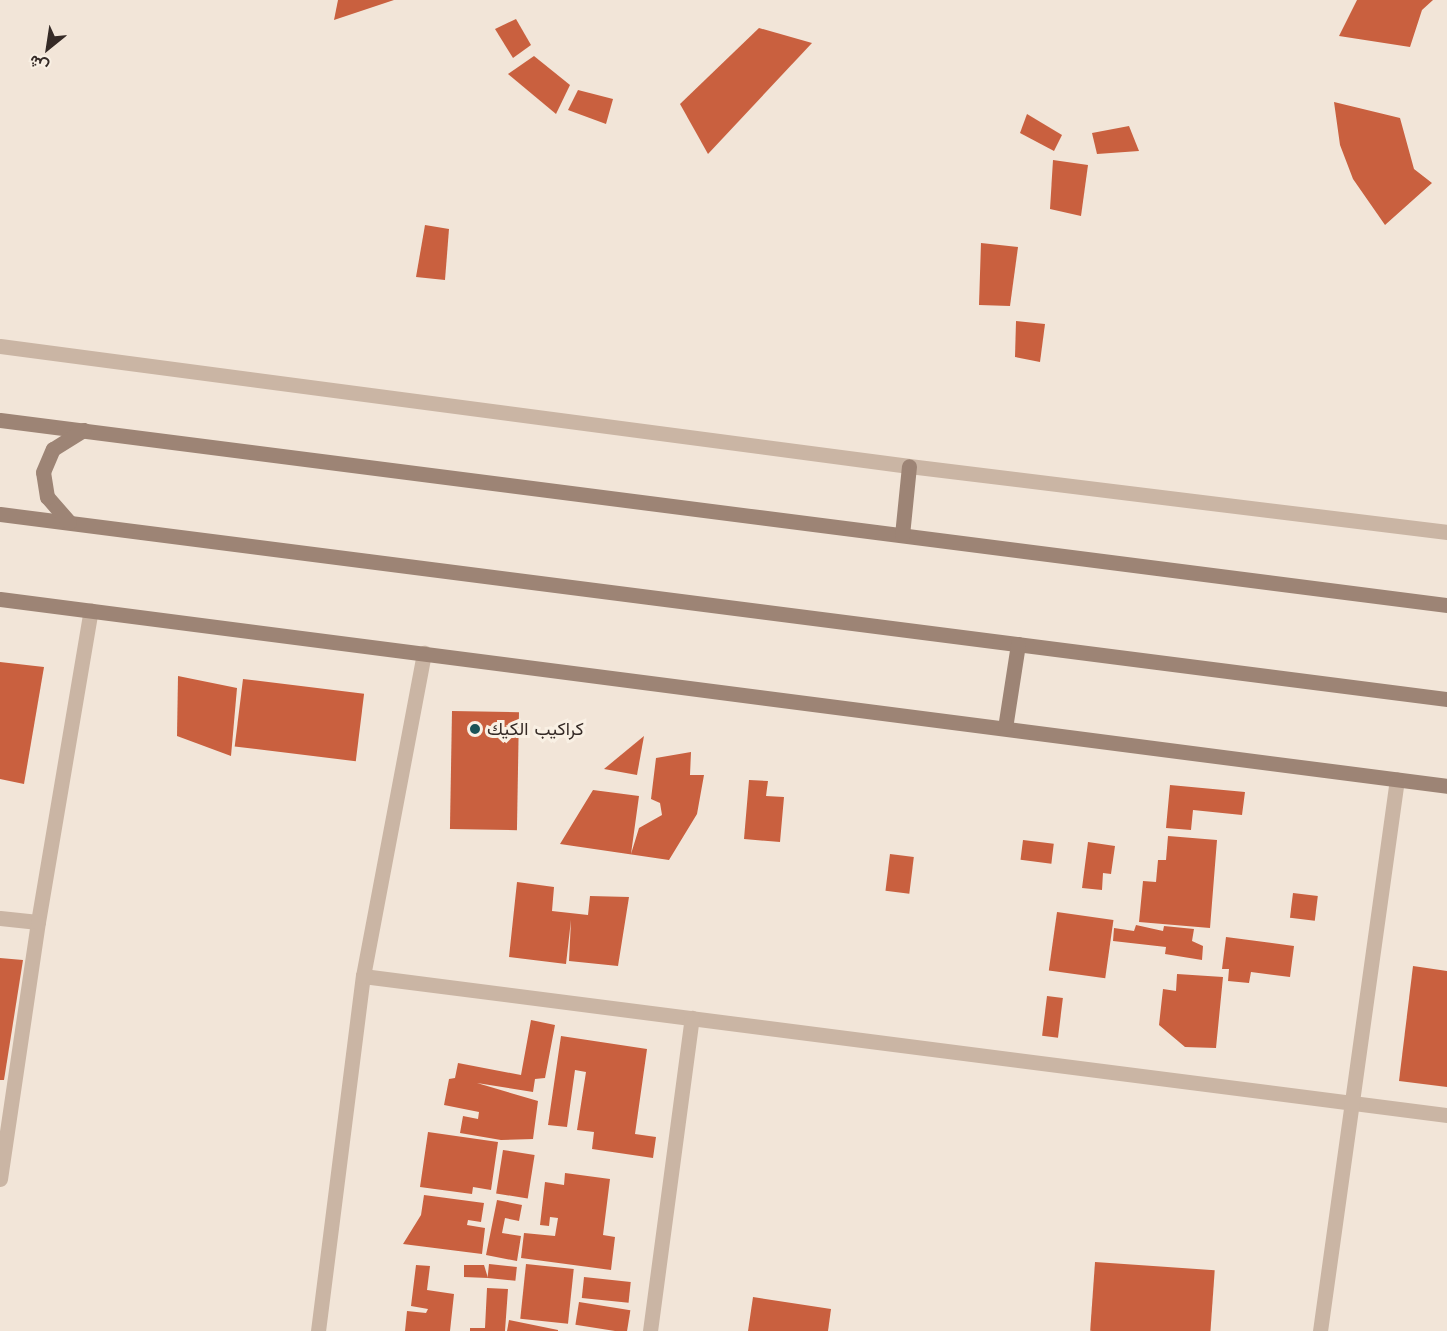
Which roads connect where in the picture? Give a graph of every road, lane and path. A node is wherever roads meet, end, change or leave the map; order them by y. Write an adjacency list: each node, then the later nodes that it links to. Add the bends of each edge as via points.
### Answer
1 (0, 346): 4 (street)
2 (0, 420): 3 (street)
3 (84, 430): 6 (street, via 53,449 43,472 47,497); 8 (street)
4 (909, 466): 7 (street); 8 (street)
5 (0, 513): 6 (street)
6 (69, 522): 12 (street)
7 (1447, 532)
8 (902, 535): 10 (street)
9 (0, 598): 11 (street)
10 (1447, 605)
11 (91, 610): 13 (street); 19 (street)
12 (1018, 644): 14 (street); 15 (street)
13 (423, 653): 15 (street); 20 (street)
14 (1447, 699)
15 (1005, 728): 16 (street)
16 (1397, 779): 17 (street); 22 (street)
17 (1447, 786)
18 (0, 918): 19 (street)
19 (38, 922): 24 (street)
20 (363, 976): 21 (street); 25 (street)
21 (692, 1018): 22 (street); 26 (street)
22 (1350, 1102): 23 (street); 27 (street)
23 (1447, 1115)
24 (0, 1179)
25 (318, 1331)
26 (650, 1331)
27 (1320, 1331)

